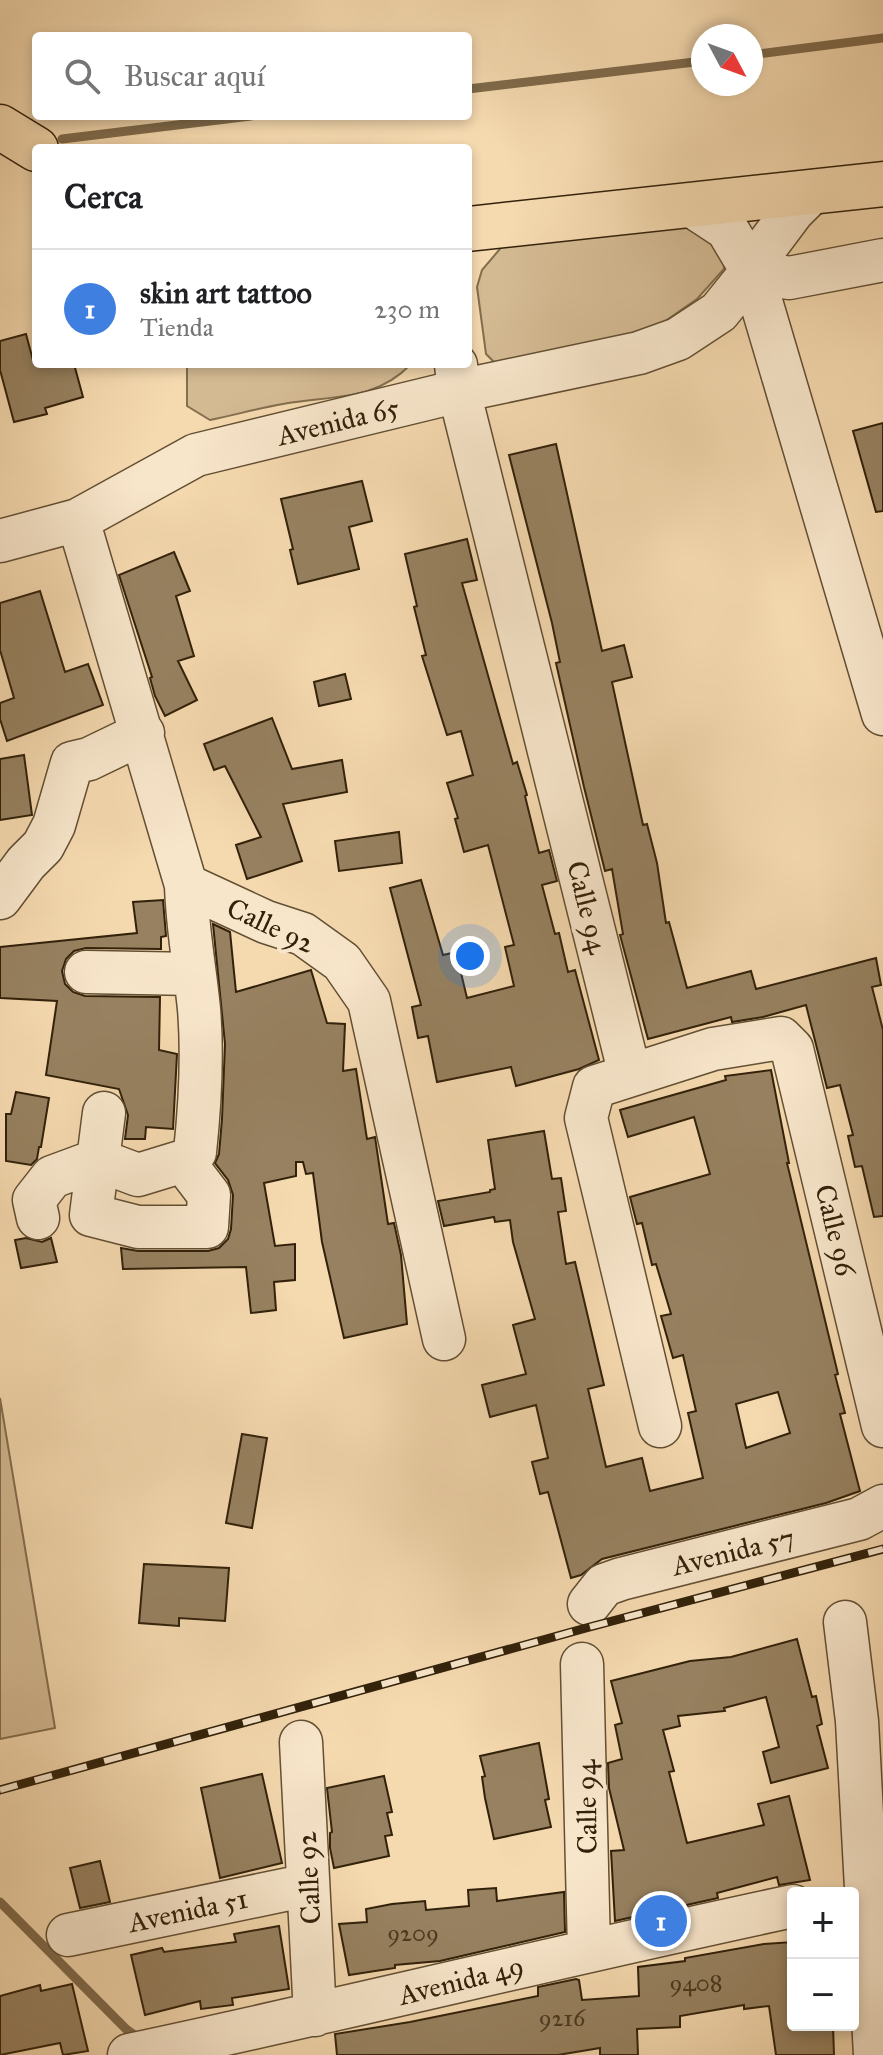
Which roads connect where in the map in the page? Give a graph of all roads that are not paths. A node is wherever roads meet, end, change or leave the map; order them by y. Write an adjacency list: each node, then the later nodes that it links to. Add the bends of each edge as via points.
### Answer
1 (0, 127): 2 (main road)
2 (32, 147)
3 (883, 184): 4 (main road)
4 (813, 191): 5 (main road); 8 (street, Avenida 65)
5 (692, 206): 6 (main road); 8 (street, via 727,229)
6 (472, 229)
7 (883, 260): 8 (street, via 789,278)
8 (752, 271): 9 (street, Avenida 65, via 719,312 678,339 639,353); 12 (street)
9 (458, 377): 10 (street, Avenida 65, via 196,455); 19 (street, Calle 94)
10 (78, 520): 11 (street, Avenida 65); 14 (street)
11 (0, 541)
12 (866, 593): 13 (street)
13 (883, 714)
14 (143, 733): 15 (street); 16 (street, via 72,763 43,846)
15 (186, 885): 18 (street); 24 (street, Calle 92, via 303,934 342,962 369,1001)
16 (0, 898)
17 (86, 972): 18 (street)
18 (194, 974): 21 (street, via 201,1054 195,1152 187,1160 138,1175)
19 (630, 1075): 25 (street, via 594,1087 586,1118); 26 (street, Calle 96, via 713,1049 781,1038 792,1049)
20 (104, 1113): 21 (street)
21 (98, 1160): 22 (street, via 91,1215 138,1227 207,1227 209,1195); 23 (street, via 52,1177 34,1200)
22 (193, 1174)
23 (38, 1218)
24 (444, 1339)
25 (660, 1426)
26 (883, 1426)
27 (883, 1506): 28 (street, Avenida 57, via 859,1519 621,1579 604,1585)
28 (589, 1604)
29 (845, 1622): 33 (street, via 857,1721)
30 (582, 1664): 37 (street, Calle 94)
31 (301, 1742): 32 (street, Calle 92)
32 (308, 1885): 36 (street, Avenida 51); 38 (street, Calle 92)
33 (859, 1887)
34 (859, 1893): 40 (street)
35 (787, 1907): 37 (street, Avenida 49)
36 (68, 1935)
37 (589, 1949): 38 (street, Avenida 49)
38 (315, 2015): 39 (street, Avenida 49)
39 (129, 2055)
40 (875, 2055)

